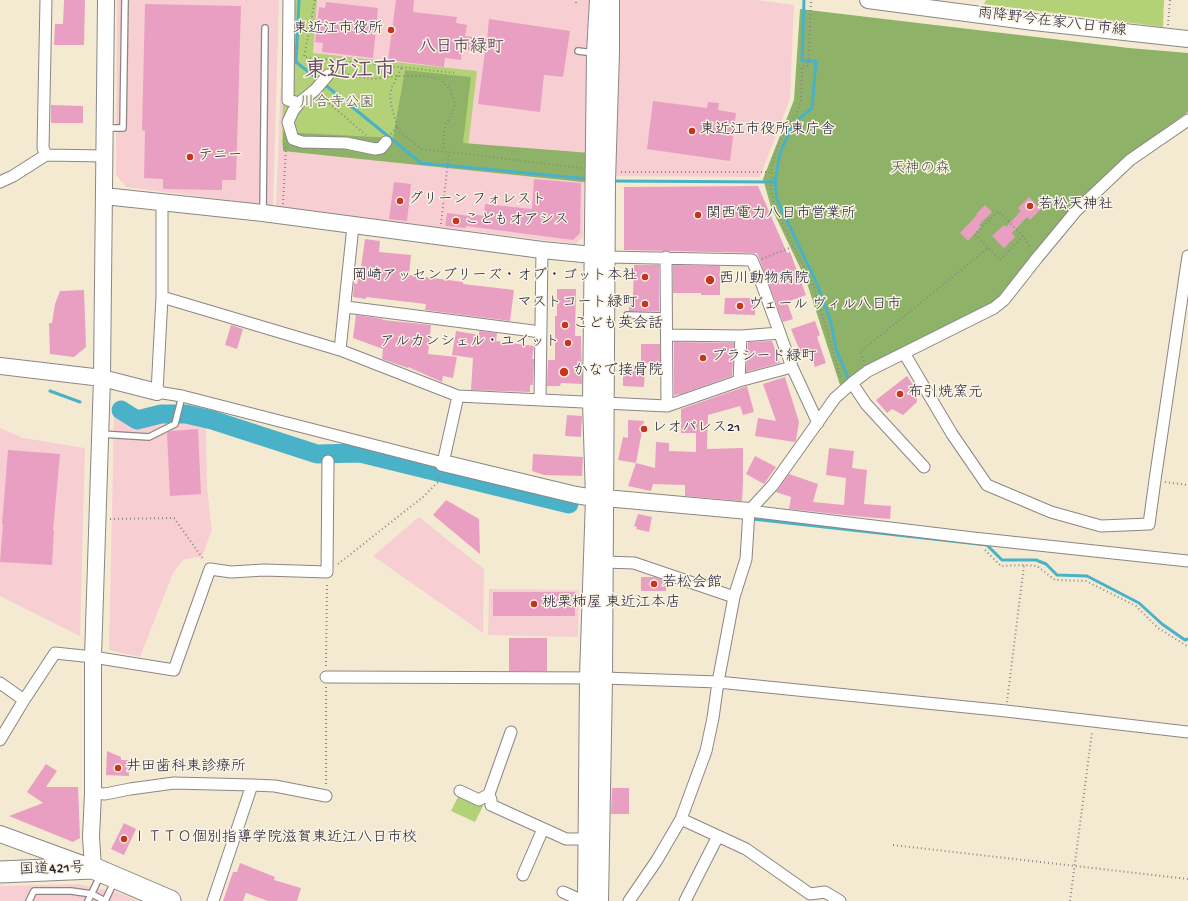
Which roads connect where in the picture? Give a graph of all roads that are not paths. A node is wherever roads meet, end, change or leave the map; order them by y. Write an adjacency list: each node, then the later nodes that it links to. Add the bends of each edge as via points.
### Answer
1 (46, 0): 17 (street, via 43,148)
2 (106, 0): 15 (street)
3 (125, 0): 15 (lane, via 123,128)
4 (289, 0): 13 (street, via 288,100)
5 (598, 0): 11 (street)
6 (611, 0): 11 (street)
7 (868, 0): 9 (street, 雨降野今在家八日市線)
8 (265, 28): 22 (lane)
9 (1188, 39)
10 (578, 51): 11 (lane)
11 (603, 54): 25 (street, via 607,181)
12 (328, 75): 13 (street)
13 (299, 103): 16 (street, via 288,122 293,139 302,142 346,143 375,149)
14 (1188, 120): 38 (street, via 1130,160 1076,211 1004,300 994,308)
15 (104, 128): 18 (street)
16 (383, 145)
17 (46, 155): 18 (street); 19 (street)
18 (104, 156): 20 (street)
19 (0, 182)
20 (104, 196): 21 (street); 41 (street)
21 (162, 201): 22 (street); 28 (street)
22 (263, 213): 23 (street)
23 (353, 226): 24 (street); 29 (street)
24 (542, 250): 25 (street); 33 (street)
25 (600, 256): 27 (street); 48 (street)
26 (1188, 256): 31 (street)
27 (666, 257): 32 (street); 34 (street, via 752,260)
28 (162, 297): 37 (street); 44 (street)
29 (346, 307): 33 (street); 37 (street)
30 (627, 315): 32 (lane)
31 (1184, 315): 38 (street, via 1155,480 1150,524 1100,526 1051,512 987,484 952,434)
32 (667, 316): 35 (street)
33 (541, 332): 47 (street)
34 (780, 333): 36 (street); 40 (street)
35 (667, 335): 36 (street); 49 (street)
36 (741, 336): 42 (street)
37 (340, 350): 46 (street)
38 (904, 353): 43 (street, via 868,371)
39 (0, 367): 41 (street)
40 (792, 368): 42 (street); 50 (street)
41 (102, 378): 44 (street); 51 (street)
42 (740, 381): 49 (street)
43 (848, 386): 50 (street, via 835,398); 54 (street)
44 (157, 392): 45 (street)
45 (182, 396): 51 (lane, via 175,424 148,437); 53 (street)
46 (458, 396): 47 (street); 53 (street)
47 (540, 399): 48 (street)
48 (598, 402): 49 (street); 55 (street)
49 (667, 406)
50 (818, 424): 56 (street, via 773,485)
51 (100, 434): 60 (street)
52 (328, 461): 60 (street, via 327,572 231,572 210,569 174,670)
53 (443, 463): 55 (street)
54 (924, 467)
55 (599, 498): 56 (street); 58 (street); 62 (street)
56 (749, 511): 57 (street); 59 (street, via 746,558)
57 (1188, 561)
58 (605, 562): 59 (street, via 634,563); 62 (street)
59 (734, 597): 63 (street)
60 (93, 657): 65 (street, via 55,653); 71 (street)
61 (326, 677): 62 (street)
62 (596, 677): 63 (street); 79 (street); 93 (street)
63 (718, 682): 67 (street); 74 (street, via 706,751)
64 (0, 683): 65 (street)
65 (24, 700): 68 (street)
66 (510, 732): 72 (street)
67 (1188, 732)
68 (0, 740)
69 (252, 784): 71 (street, via 174,783 105,794); 73 (street); 91 (street)
70 (460, 792): 72 (street, via 479,800)
71 (93, 793): 78 (street)
72 (489, 794): 75 (street, via 491,805)
73 (326, 796)
74 (681, 819): 77 (street); 94 (street)
75 (543, 829): 79 (street, via 566,840); 84 (street)
76 (0, 834): 80 (street)
77 (718, 836): 87 (street, via 746,850); 95 (street)
78 (91, 837): 81 (street, via 88,851); 83 (street)
79 (587, 839): 92 (street)
80 (34, 859): 81 (street); 82 (highway, 国道421号); 83 (highway, 国道421号)
81 (73, 862): 83 (street)
82 (0, 872)
83 (103, 873): 86 (lane); 86 (lane, via 112,888 105,901); 90 (highway, 国道421号)
84 (523, 876)
85 (563, 892): 92 (street)
86 (92, 894): 88 (lane, via 34,891); 89 (lane)
87 (810, 897): 96 (street, via 824,892)
88 (29, 901)
89 (88, 901)
90 (170, 901)
91 (213, 901)
92 (585, 901)
93 (600, 901)
94 (629, 901)
95 (685, 901)
96 (840, 901)

